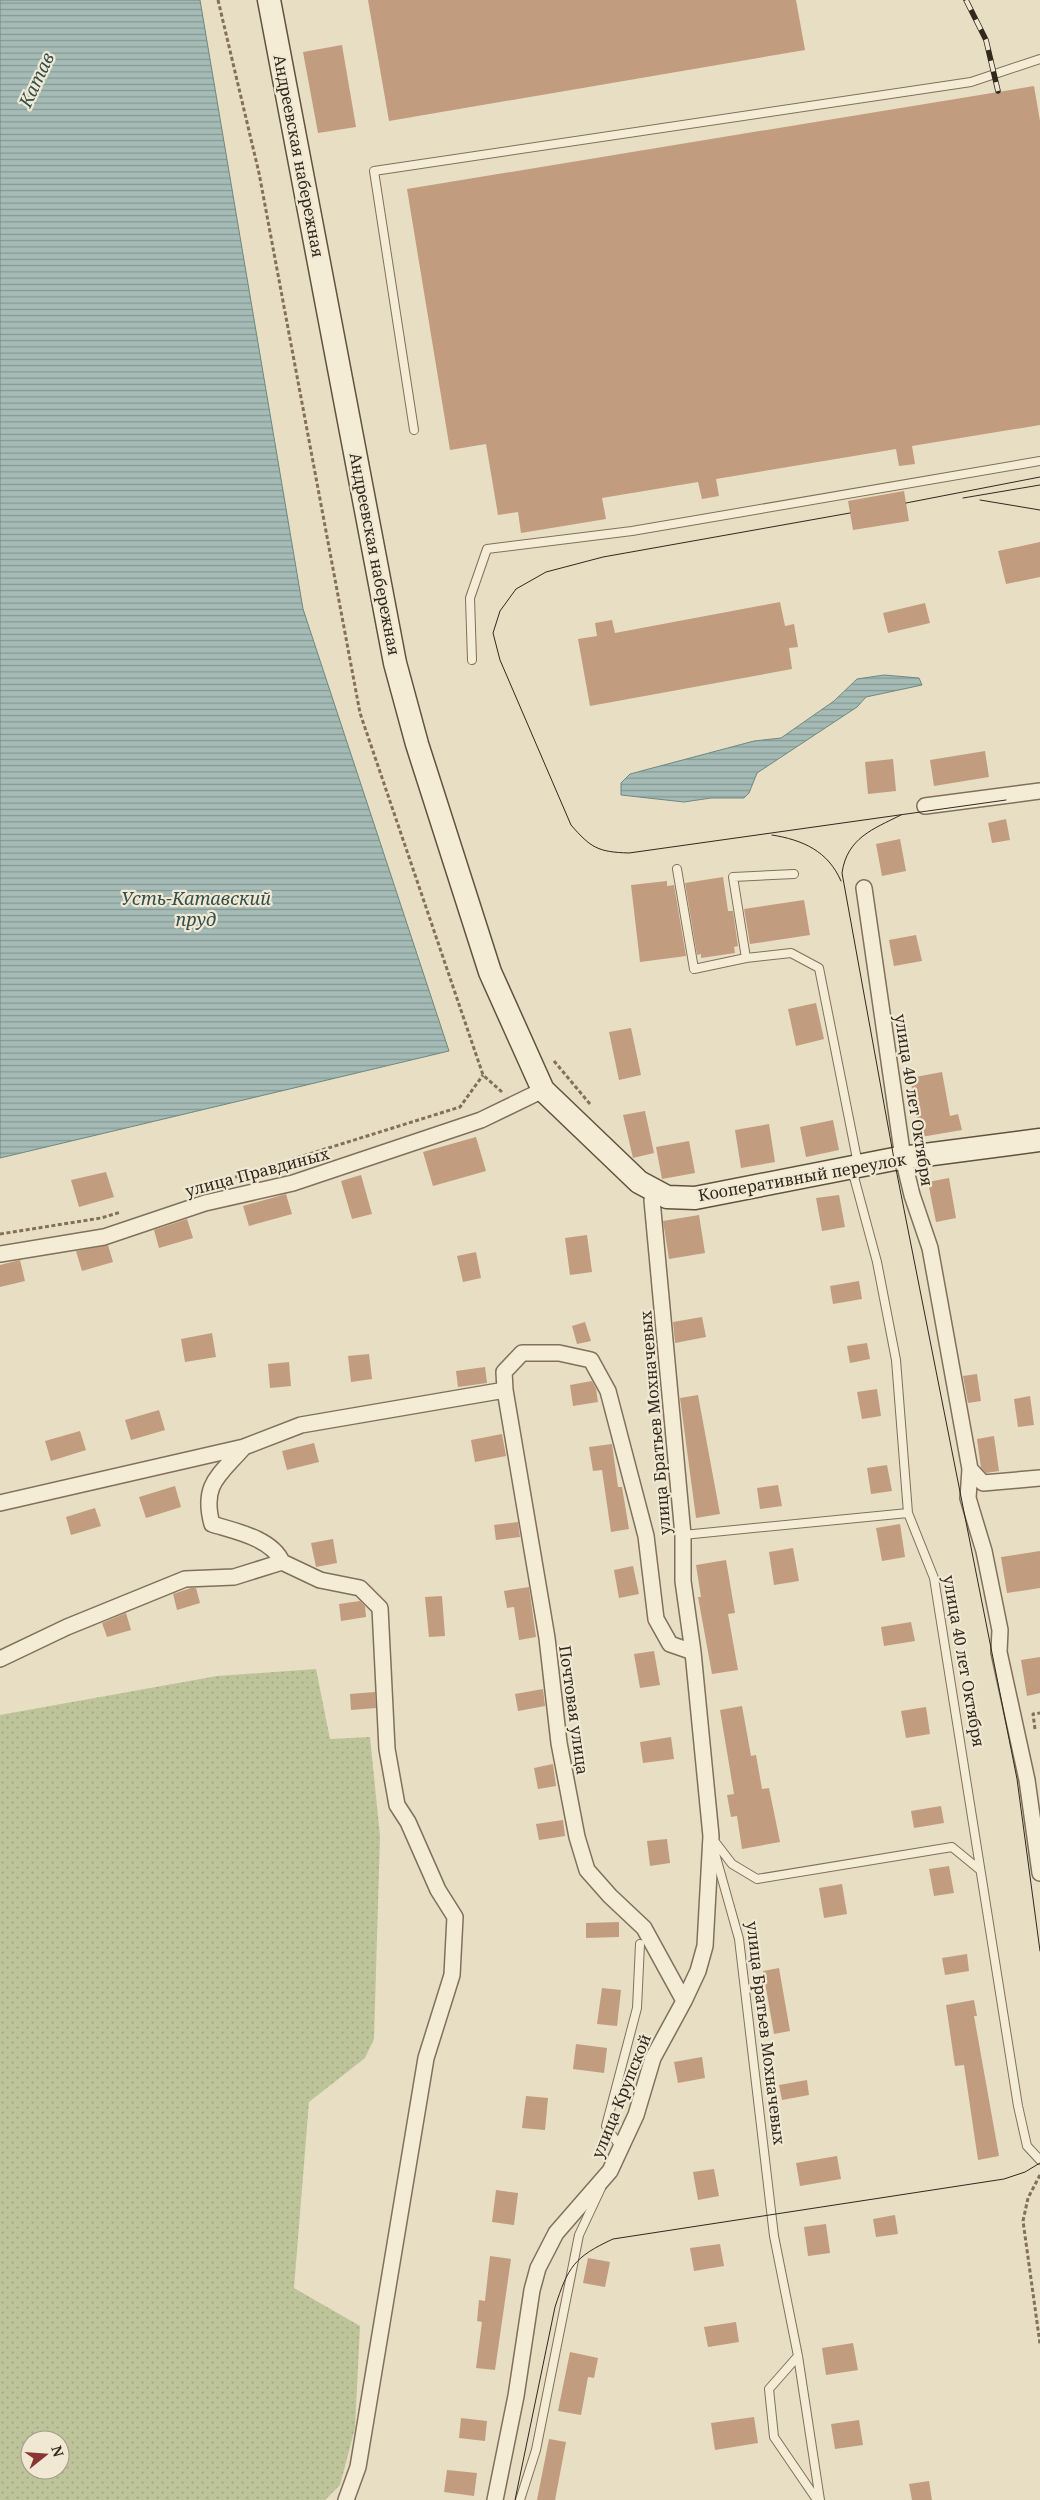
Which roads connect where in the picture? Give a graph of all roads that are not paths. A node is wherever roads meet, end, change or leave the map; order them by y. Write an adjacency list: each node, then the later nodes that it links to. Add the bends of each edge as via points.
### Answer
1 (269, 0): 12 (main road, Андреевская набережная, via 395,663 417,744 490,972)
2 (1040, 59): 3 (lane, via 971,82 374,171)
3 (414, 430)
4 (1040, 460): 5 (lane, via 632,531 487,549 470,598)
5 (472, 660)
6 (1040, 791): 7 (street)
7 (925, 806)
8 (677, 869): 11 (lane, via 694,969)
9 (794, 874): 11 (lane, via 733,877)
10 (864, 888): 14 (street, улица 40 лет Октября)
11 (746, 958): 15 (lane, улица 40 лет Октября, via 791,953 819,968)
12 (543, 1090): 16 (main road, Кооперативный переулок, via 639,1182); 17 (street, улица Правдиных, via 481,1120 293,1183 206,1202 104,1237)
13 (1040, 1140): 14 (main road, Кооперативный переулок)
14 (903, 1158): 15 (main road, Кооперативный переулок); 20 (street, улица 40 лет Октября, via 930,1248)
15 (853, 1167): 16 (main road, Кооперативный переулок, via 695,1198 666,1197); 23 (lane, улица 40 лет Октября, via 877,1262 896,1360)
16 (655, 1191): 24 (street, улица Братьев Мохначевых, via 652,1200)
17 (0, 1254)
18 (505, 1390): 19 (street, via 301,1424); 26 (street, Почтовая улица, via 504,1372 522,1353 559,1353 591,1360 608,1391 646,1536 656,1619 670,1644); 32 (street, Почтовая улица, via 547,1638 559,1743 577,1837 587,1870 644,1928)
19 (244, 1447): 22 (street); 25 (street, via 211,1485 207,1506 212,1524 255,1539 278,1552)
20 (970, 1469): 21 (street, via 983,1483); 30 (street, улица 40 лет Октября, via 968,1498 984,1551 1000,1630 999,1652 1026,1780)
21 (1040, 1478)
22 (0, 1503)
23 (908, 1512): 24 (lane); 29 (lane, улица 40 лет Октября, via 934,1578)
24 (683, 1535): 26 (street, улица Братьев Мохначевых, via 684,1582)
25 (282, 1562): 27 (street, via 234,1577 185,1579); 37 (street, via 320,1580 360,1588 380,1608 387,1749 397,1805 408,1822 438,1890 455,1917 452,1975 426,2058 358,2467)
26 (694, 1652): 28 (street, улица Братьев Мохначевых)
27 (0, 1659)
28 (710, 1836): 29 (lane, via 732,1864 757,1879 952,1847); 32 (street, улица Крупской, via 705,1946); 36 (lane, улица Братьев Мохначевых, via 739,1939 774,2236)
29 (980, 1870): 34 (lane, улица 40 лет Октября, via 1018,2106 1027,2146)
30 (1040, 1873)
31 (640, 1944): 33 (lane, via 637,2008 606,2126)
32 (684, 2002): 33 (street, улица Крупской, via 653,2058 636,2115)
33 (621, 2148): 35 (street, улица Крупской)
34 (1040, 2160)
35 (610, 2171): 38 (street, улица Крупской, via 556,2233 538,2268); 39 (lane, via 579,2235 536,2450)
36 (798, 2356): 40 (lane, улица Братьев Мохначевых); 40 (lane, via 769,2390 774,2437)
37 (346, 2500)
38 (495, 2500)
39 (520, 2500)
40 (818, 2500)

